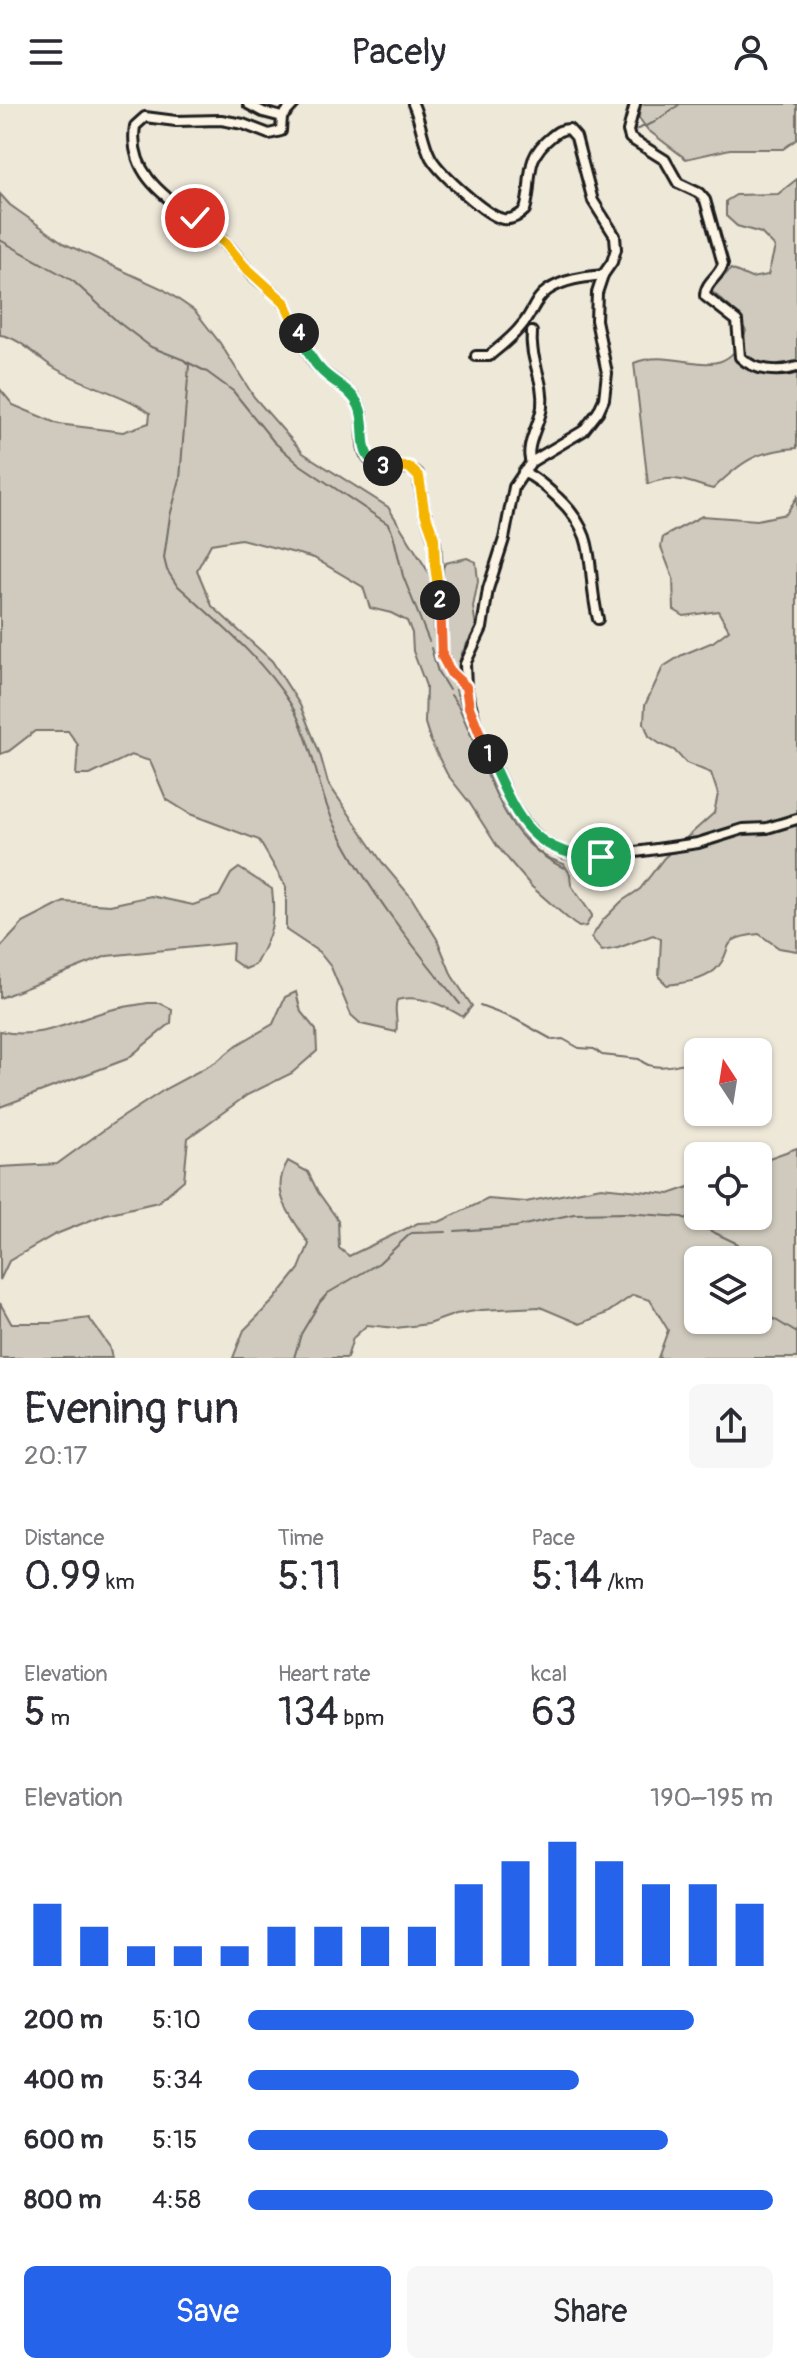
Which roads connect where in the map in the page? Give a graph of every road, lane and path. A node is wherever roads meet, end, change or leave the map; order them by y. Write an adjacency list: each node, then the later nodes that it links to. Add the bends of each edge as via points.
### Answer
1 (248, 104): 5 (street)
2 (294, 104): 5 (street)
3 (413, 104): 6 (street, via 439,170 501,218 525,210 537,150 565,128 573,132 593,201 615,236 612,262)
4 (635, 104): 9 (street, via 630,138 665,160 678,183 705,200 723,264 705,296 737,321 740,357 766,369)
5 (282, 117): 13 (street, via 282,129 272,134 221,120 145,117 136,124 134,153 155,186 219,237 285,303 316,365 356,400 368,458 418,474 435,543 442,656)
6 (603, 275): 8 (street, via 551,288 500,347 489,356); 10 (street, via 596,320 606,358 604,399 583,431)
7 (532, 332): 10 (street, via 542,410)
8 (476, 356)
9 (797, 367)
10 (531, 462): 11 (street)
11 (523, 472): 12 (street, via 581,523); 13 (street, via 514,487 482,628 465,664)
12 (598, 619)
13 (466, 687): 14 (street, via 478,732 512,805 542,841 565,853 627,855)
14 (797, 819)

